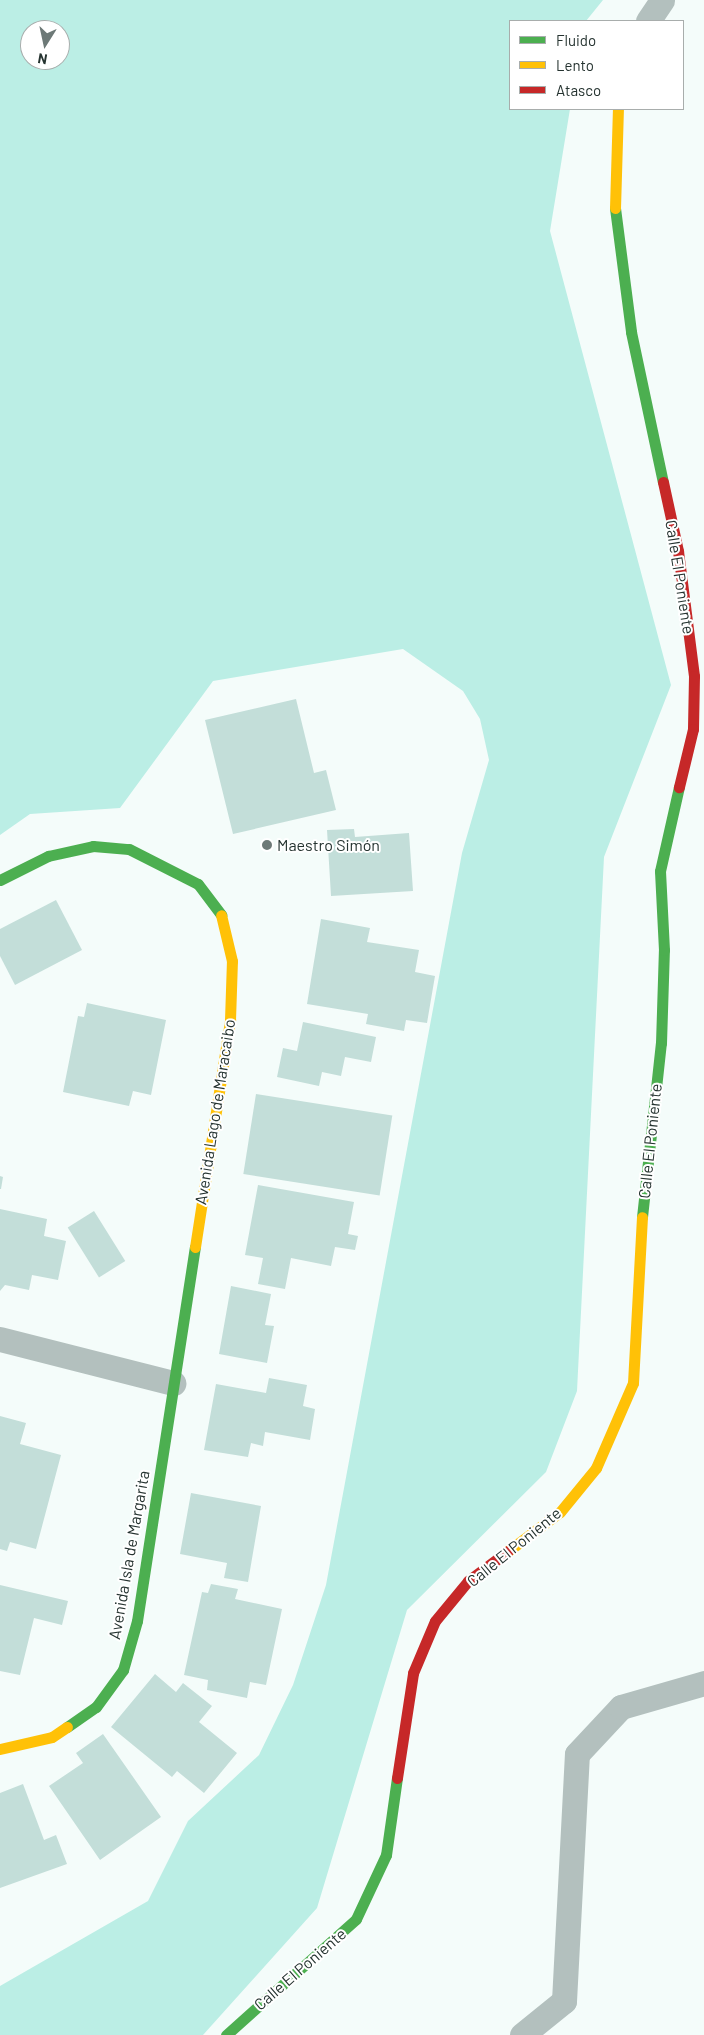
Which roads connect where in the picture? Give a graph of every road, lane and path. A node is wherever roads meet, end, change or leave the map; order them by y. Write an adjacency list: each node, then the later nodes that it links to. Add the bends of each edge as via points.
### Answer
1 (662, 0): 2 (street)
2 (649, 20)
3 (618, 110): 9 (street, Calle El Poniente, via 612,188 630,323 678,551 694,676 693,729 660,871 664,950 661,1042 637,1261 633,1383 596,1468 560,1512 468,1580 435,1621 413,1673 386,1855 356,1919 332,1945)
4 (0, 880): 6 (street, Avenida Lago de Maracaibo, via 48,856 93,846 129,849 198,884 225,921 232,961 230,1020)
5 (0, 1339): 6 (street)
6 (173, 1383): 8 (street, Avenida Isla de Margarita, via 137,1622 123,1670 96,1707 52,1737)
7 (704, 1683): 10 (street, via 621,1707 577,1754 564,2001)
8 (0, 1749)
9 (226, 2035)
10 (522, 2035)

